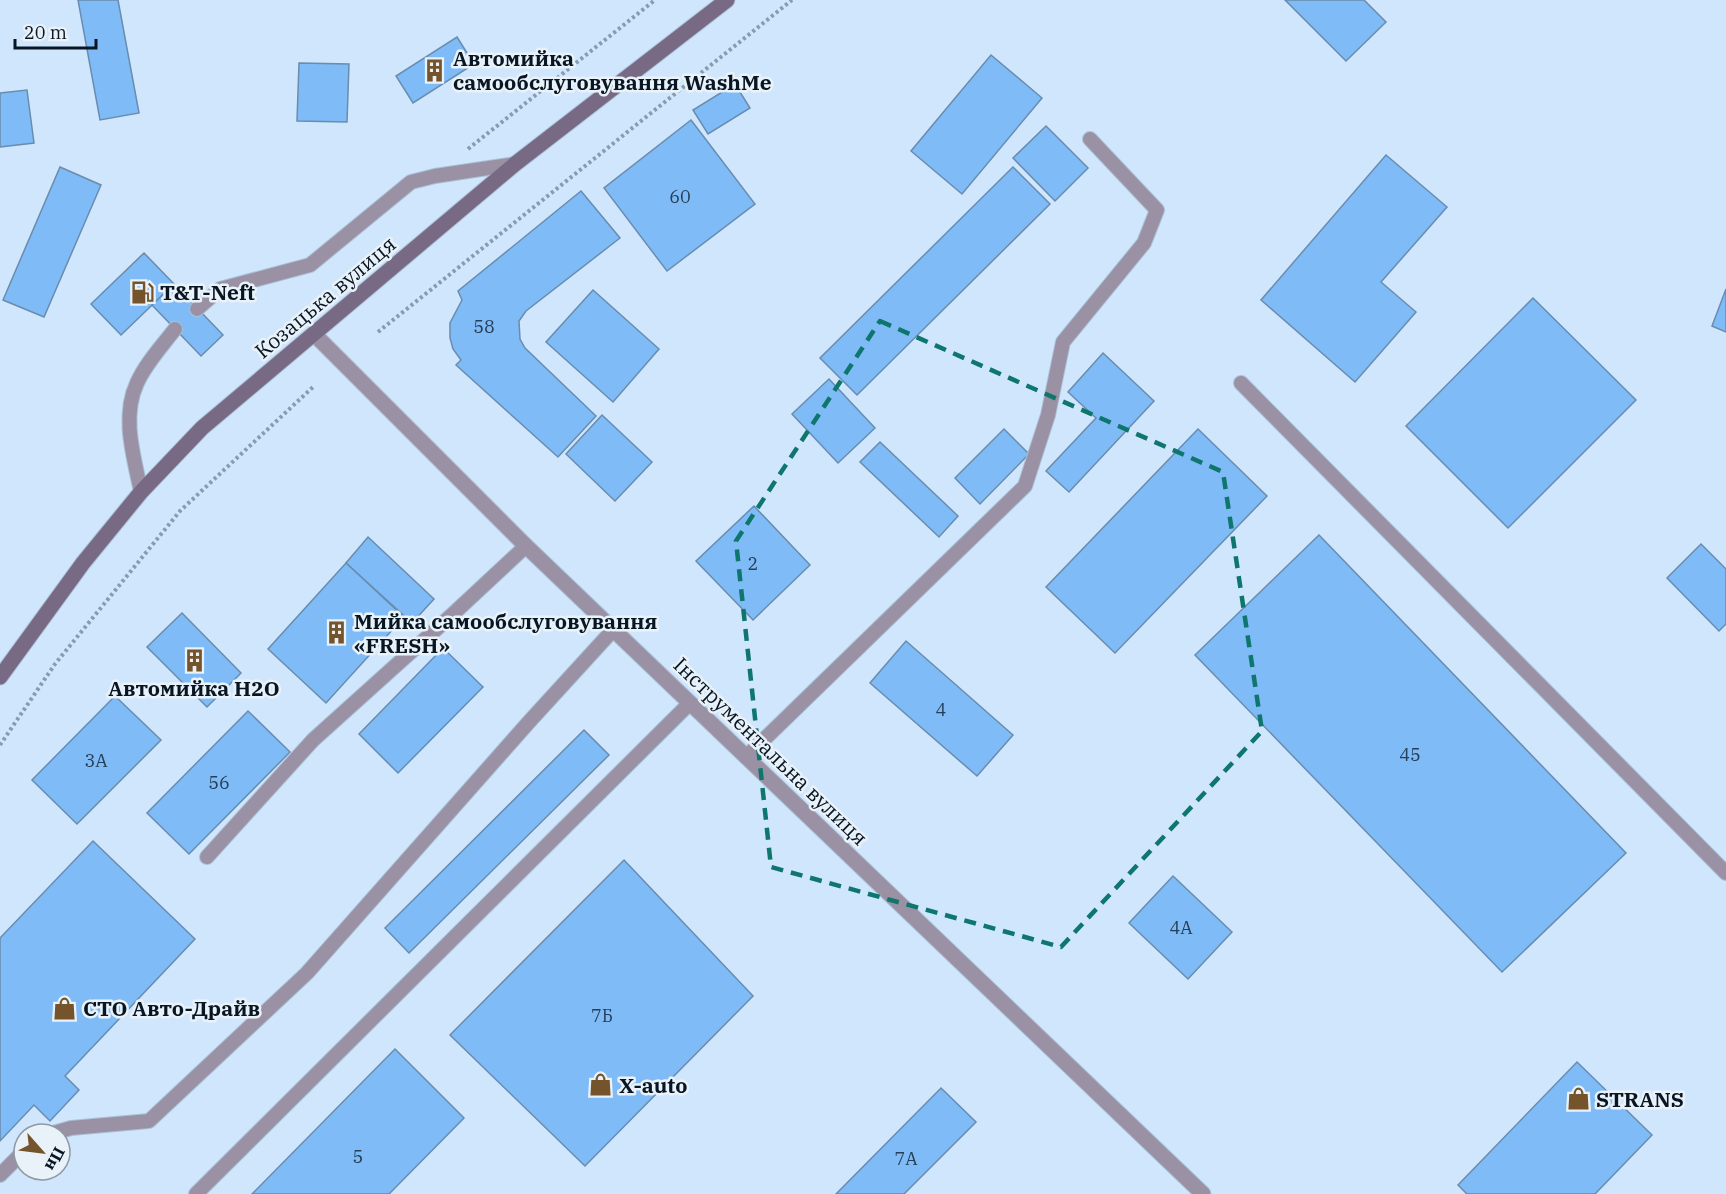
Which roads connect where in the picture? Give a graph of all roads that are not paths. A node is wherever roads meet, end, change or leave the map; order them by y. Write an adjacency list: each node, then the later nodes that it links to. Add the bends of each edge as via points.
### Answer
1 (727, 0): 3 (main road, Козацька вулиця)
2 (1090, 139): 13 (lane, via 1157,210 1144,243 1063,342 1048,416 1025,486)
3 (515, 164): 4 (lane, via 411,182 310,265 220,289); 6 (main road, Козацька вулиця)
4 (197, 309)
5 (175, 329): 8 (lane, via 137,383 130,408 130,440)
6 (314, 334): 8 (main road, Козацька вулиця, via 202,428); 9 (street, Інструментальна вулиця)
7 (1241, 383): 15 (lane)
8 (141, 492): 11 (main road, Козацька вулиця, via 83,563)
9 (526, 546): 10 (street, Інструментальна вулиця); 14 (lane, via 313,740)
10 (613, 630): 12 (street, Інструментальна вулиця); 16 (lane, via 307,973 149,1121)
11 (0, 677)
12 (690, 703): 13 (street, Інструментальна вулиця); 19 (lane)
13 (746, 757): 20 (street, Інструментальна вулиця)
14 (207, 857)
15 (1726, 873)
16 (72, 1128)
17 (12, 1163): 18 (lane)
18 (0, 1175)
19 (196, 1194)
20 (1203, 1194)

